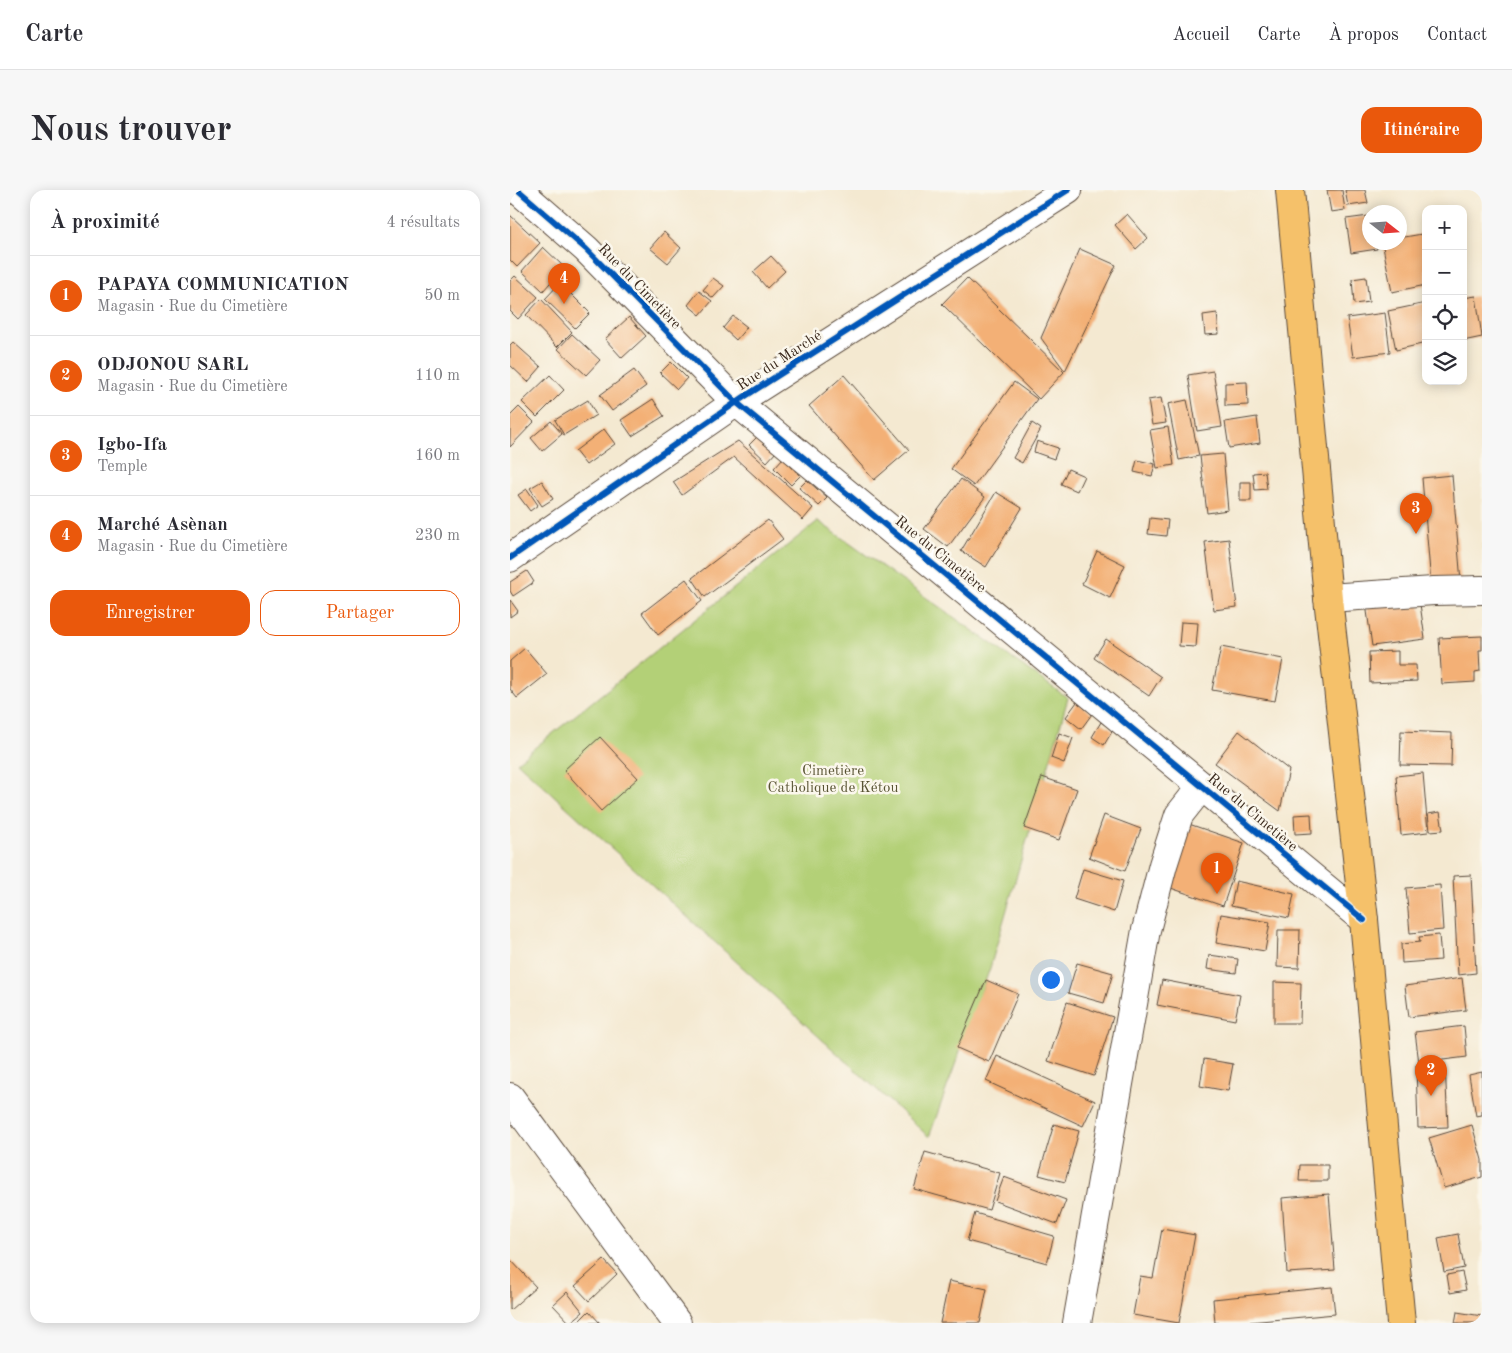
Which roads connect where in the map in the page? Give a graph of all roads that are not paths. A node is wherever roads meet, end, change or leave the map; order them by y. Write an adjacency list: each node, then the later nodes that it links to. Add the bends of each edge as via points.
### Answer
1 (518, 190): 4 (street, Rue du Cimetière, via 586,249)
2 (1068, 190): 4 (street, Rue du Marché)
3 (1290, 190): 7 (main road)
4 (736, 402): 5 (street, Rue du Marché); 8 (street, Rue du Cimetière)
5 (510, 558)
6 (1482, 590): 7 (street)
7 (1328, 598): 9 (main road)
8 (1202, 786): 9 (street, Rue du Cimetière); 12 (street, via 1179,814 1146,930)
9 (1364, 920): 13 (main road)
10 (510, 1097): 11 (street)
11 (677, 1323)
12 (1077, 1323)
13 (1401, 1323)

